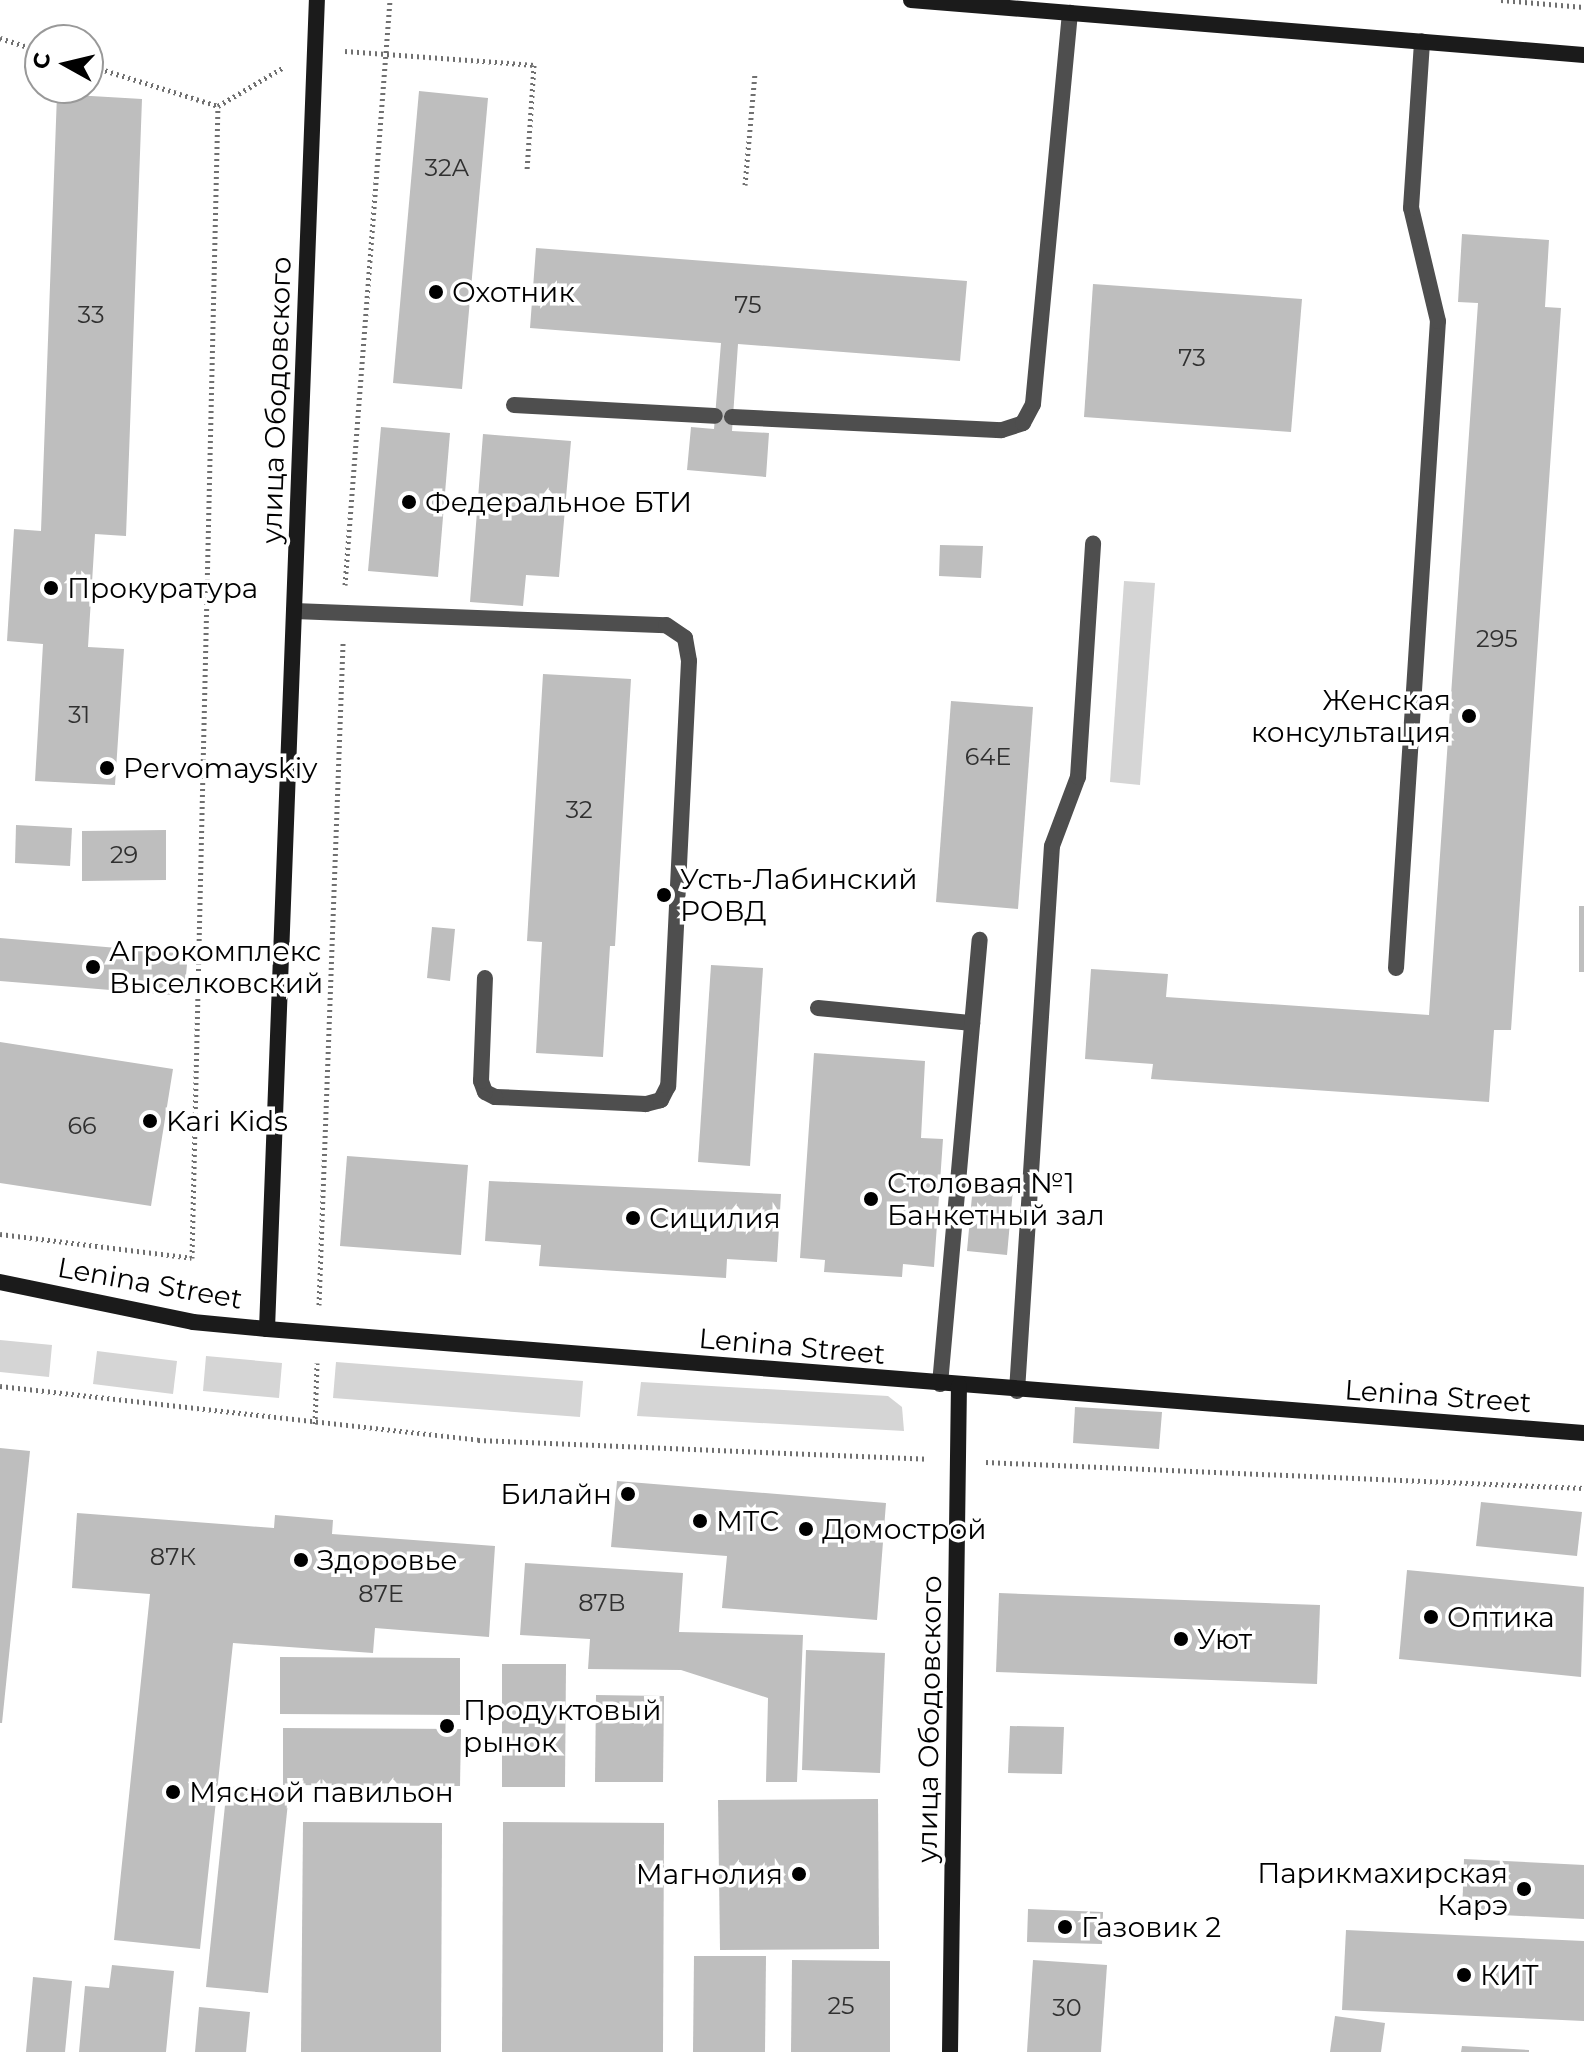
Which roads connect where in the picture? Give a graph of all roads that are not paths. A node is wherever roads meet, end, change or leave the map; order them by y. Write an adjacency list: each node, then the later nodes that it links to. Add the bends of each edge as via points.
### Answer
1 (317, 0): 8 (street, улица Ободовского)
2 (911, 0): 3 (street)
3 (1070, 13): 4 (street); 6 (lane, via 1033,404 1023,423 1002,430)
4 (1422, 41): 5 (street); 10 (lane, via 1411,208 1438,321)
5 (1584, 55)
6 (514, 405)
7 (1093, 543): 18 (lane, via 1078,777 1052,846)
8 (294, 611): 11 (lane, via 666,625 685,638 689,661 668,1086 661,1100 646,1104 495,1097 485,1092); 15 (street, улица Ободовского)
9 (980, 940): 13 (lane)
10 (1396, 968)
11 (485, 978)
12 (818, 1008): 13 (lane)
13 (972, 1023): 16 (lane)
14 (0, 1282): 15 (street, Lenina Street, via 193,1322)
15 (267, 1329): 16 (street, Lenina Street)
16 (940, 1384): 17 (street, Lenina Street)
17 (959, 1386): 18 (street, Lenina Street); 20 (street, улица Ободовского)
18 (1017, 1391): 19 (street, Lenina Street)
19 (1584, 1433)
20 (950, 2052)

